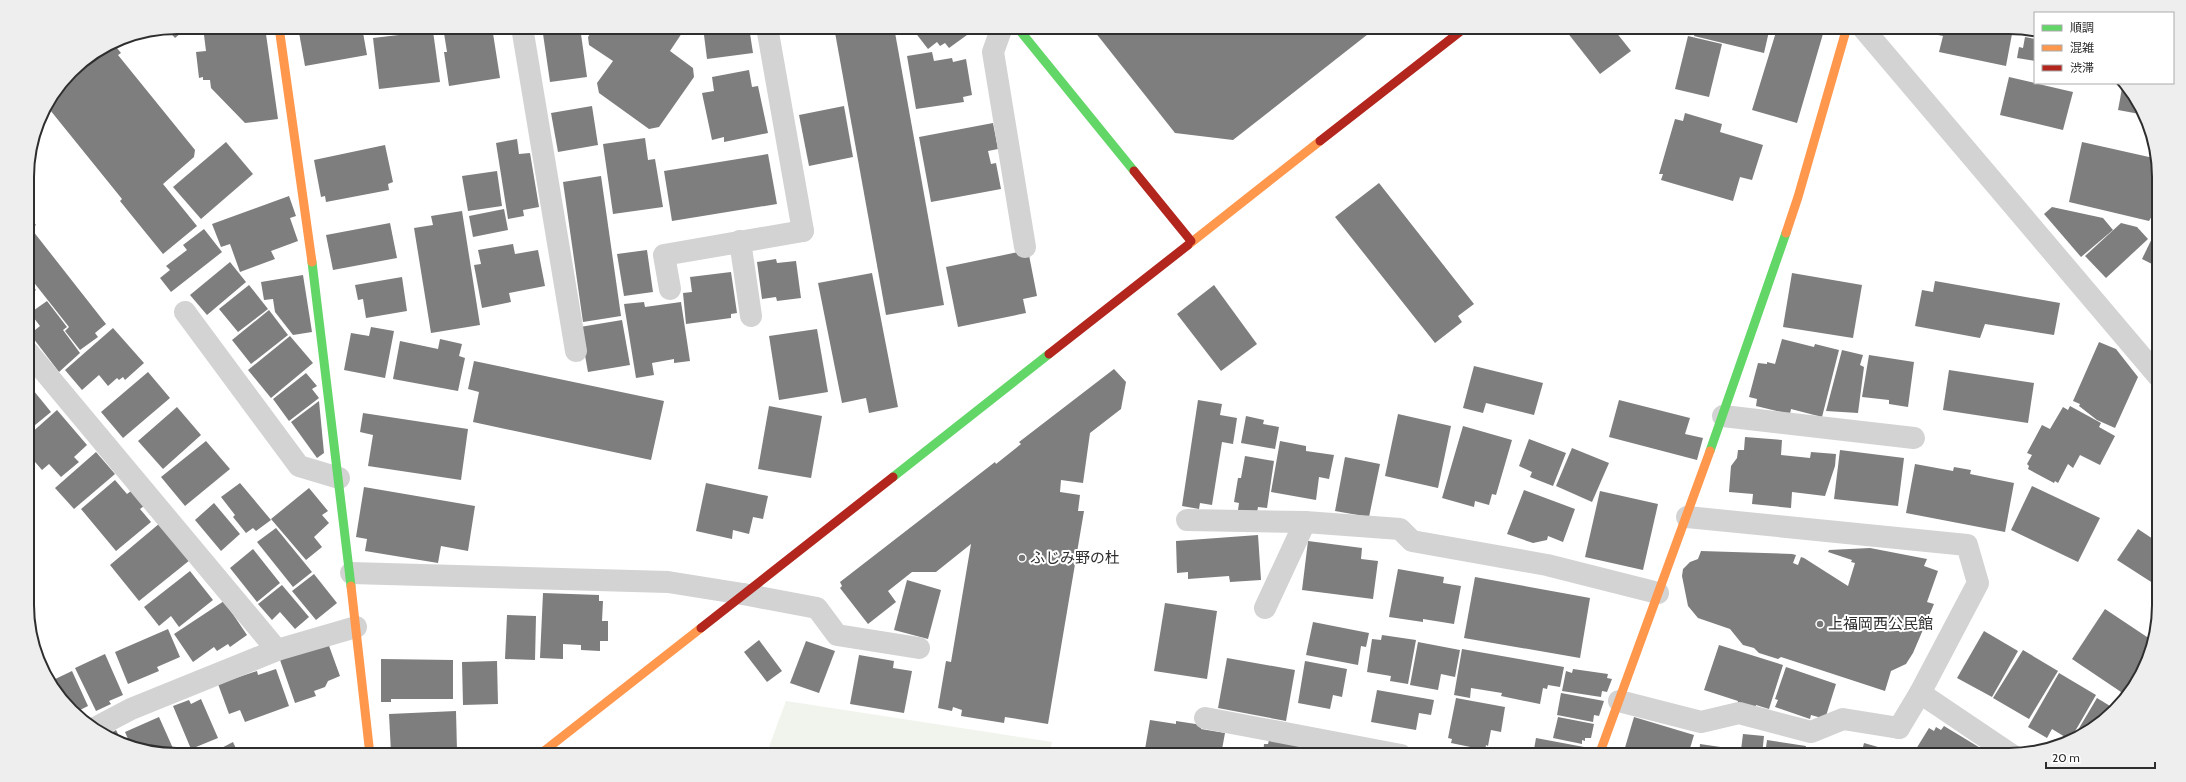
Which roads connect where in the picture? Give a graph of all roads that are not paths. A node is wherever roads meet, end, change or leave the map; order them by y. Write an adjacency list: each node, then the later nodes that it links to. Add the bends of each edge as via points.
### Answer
1 (280, 34): 20 (street, via 323,342)
2 (523, 34): 15 (street)
3 (768, 34): 9 (street, via 803,231)
4 (999, 34): 11 (street, via 993,52)
5 (1023, 34): 10 (street)
6 (1457, 34): 10 (street)
7 (1846, 34): 18 (street, via 1798,197)
8 (1868, 34): 17 (street)
9 (740, 241): 12 (street, via 664,254); 14 (street)
10 (1191, 241): 26 (street, via 949,435)
11 (1025, 247)
12 (670, 288)
13 (185, 312): 20 (street, via 299,466)
14 (751, 316)
15 (576, 351)
16 (34, 359): 30 (street)
17 (2152, 369)
18 (1723, 416): 19 (street); 21 (street)
19 (1914, 438)
20 (339, 478): 24 (street)
21 (1687, 517): 25 (street); 31 (street, via 1967,545 1978,583)
22 (1187, 520): 23 (street)
23 (1305, 522): 25 (street, via 1400,529 1412,541 1547,565); 27 (street)
24 (351, 572): 26 (street, via 668,582); 28 (street)
25 (1658, 593): 32 (street)
26 (743, 594): 29 (street, via 817,608 837,635); 36 (street)
27 (1265, 608)
28 (356, 626): 30 (street); 35 (street)
29 (919, 648)
30 (276, 650): 34 (street, via 131,709)
31 (1920, 693): 32 (street, via 1899,728 1843,719 1811,732 1739,713 1701,722); 39 (street)
32 (1619, 701): 38 (street)
33 (1205, 718): 37 (street)
34 (100, 726)
35 (369, 748)
36 (548, 748)
37 (1364, 748)
38 (1602, 748)
39 (1999, 748)

